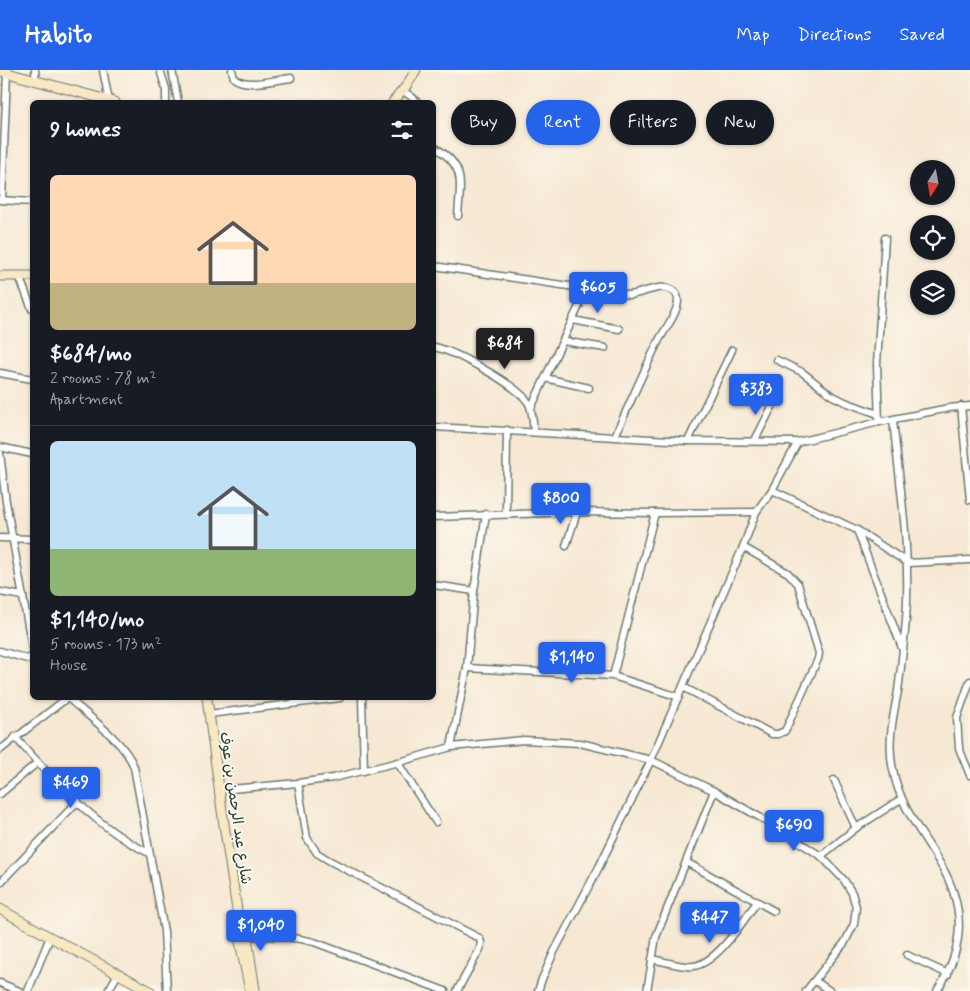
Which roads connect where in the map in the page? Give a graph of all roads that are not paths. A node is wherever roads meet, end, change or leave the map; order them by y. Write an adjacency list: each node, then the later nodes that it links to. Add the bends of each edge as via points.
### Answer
1 (35, 70): 9 (street)
2 (103, 70): 12 (street)
3 (160, 70): 13 (street)
4 (172, 70): 14 (street)
5 (232, 70): 8 (street, via 234,78 243,82)
6 (416, 70): 10 (street)
7 (4, 72): 9 (street); 18 (street)
8 (292, 78)
9 (36, 81): 11 (street)
10 (403, 92): 15 (street); 16 (street)
11 (105, 100)
12 (111, 100)
13 (166, 100)
14 (178, 100)
15 (395, 100)
16 (415, 100)
17 (436, 148): 20 (street, via 455,164 460,177)
18 (1, 200): 19 (street)
19 (30, 202)
20 (458, 216)
21 (885, 238): 43 (street, via 877,364)
22 (436, 266): 49 (street, via 629,295 662,288 674,291 678,300 676,308)
23 (0, 276): 24 (street)
24 (19, 276): 25 (street); 26 (street)
25 (30, 276)
26 (30, 304)
27 (579, 306): 28 (street)
28 (573, 320): 29 (street); 30 (street)
29 (619, 329)
30 (563, 341): 32 (street); 36 (street)
31 (436, 348): 42 (street, via 478,366 515,390)
32 (605, 348)
33 (732, 350): 50 (street)
34 (777, 360): 43 (street, via 802,372 831,395)
35 (0, 373): 37 (street)
36 (545, 378): 38 (street); 42 (street)
37 (30, 379)
38 (589, 388)
39 (776, 401): 51 (street)
40 (962, 406): 41 (street); 44 (street); 56 (street)
41 (970, 406)
42 (531, 408): 48 (street)
43 (878, 414): 45 (street)
44 (893, 420): 45 (street); 72 (street)
45 (879, 422): 52 (street)
46 (436, 427): 47 (street)
47 (507, 430): 48 (street); 63 (street)
48 (534, 432): 49 (street)
49 (615, 436): 50 (street)
50 (688, 440): 51 (street)
51 (755, 440): 52 (street)
52 (798, 442): 57 (street)
53 (0, 447): 55 (street)
54 (0, 453): 67 (street)
55 (30, 454)
56 (969, 478): 58 (street)
57 (772, 490): 60 (street); 65 (street)
58 (970, 500)
59 (577, 512): 61 (street); 63 (street); 69 (street)
60 (756, 512): 61 (street); 70 (street)
61 (655, 513): 82 (street)
62 (486, 514): 63 (street); 64 (street); 75 (street)
63 (506, 514)
64 (436, 517)
65 (857, 530): 72 (street); 78 (street)
66 (0, 538): 67 (street)
67 (13, 539): 68 (street); 76 (street)
68 (30, 539)
69 (566, 546)
70 (743, 547): 84 (street); 84 (street, via 794,578 818,645 818,659 785,731 778,734 772,734)
71 (970, 560): 72 (street)
72 (908, 563): 78 (street)
73 (436, 585): 75 (street)
74 (0, 592): 76 (street)
75 (474, 592): 81 (street)
76 (23, 596): 77 (street)
77 (30, 636)
78 (902, 650): 106 (street, via 889,751)
79 (0, 651): 80 (street)
80 (30, 658)
81 (467, 668): 82 (street); 94 (street)
82 (613, 676): 85 (street)
83 (970, 681): 91 (street)
84 (683, 687): 85 (street)
85 (679, 697): 96 (street)
86 (65, 700): 93 (street)
87 (70, 700): 110 (street, via 131,759)
88 (207, 700): 92 (street, شارع عبد الرحمن بن عوف)
89 (324, 700): 92 (street)
90 (362, 700): 99 (street)
91 (967, 700): 100 (street, via 958,718 959,748)
92 (209, 714): 103 (street, شارع عبد الرحمن بن عوف)
93 (15, 737): 95 (street); 97 (street)
94 (451, 747): 96 (street, via 524,740 558,742); 98 (street)
95 (0, 750)
96 (651, 760): 104 (street); 134 (street, via 600,867 554,952)
97 (38, 762): 105 (street); 107 (street)
98 (397, 762): 99 (street); 108 (street)
99 (364, 771): 102 (street)
100 (970, 775)
101 (834, 780): 109 (street)
102 (298, 783): 103 (street); 133 (street, via 307,838 317,853 479,938 480,949)
103 (219, 790): 118 (street, شارع عبد الرحمن بن عوف)
104 (714, 791): 111 (street); 112 (street)
105 (0, 794)
106 (901, 799): 109 (street); 122 (street, via 939,862 957,902 959,940)
107 (78, 801): 110 (street, via 117,836); 113 (street)
108 (436, 822)
109 (856, 828): 111 (street)
110 (149, 853): 129 (street, via 164,931)
111 (821, 856): 123 (street, via 844,880 856,906 854,924 845,942)
112 (686, 862): 114 (street); 120 (street, via 664,912)
113 (0, 883)
114 (757, 902): 116 (street); 120 (street, via 713,957 703,963 693,966)
115 (0, 909): 117 (street)
116 (774, 912)
117 (50, 937): 121 (street); 126 (street)
118 (243, 937): 130 (street, شارع عبد الرحمن بن عوف); 131 (street, شارع عبد الرحمن بن عوف); 132 (street, via 276,936 314,942)
119 (907, 955): 122 (street)
120 (652, 958): 135 (street)
121 (118, 974): 127 (street); 128 (street)
122 (948, 974): 138 (street)
123 (814, 981): 136 (street); 137 (street)
124 (0, 983): 125 (street)
125 (19, 991)
126 (28, 991)
127 (108, 991)
128 (150, 991)
129 (167, 991)
130 (250, 991)
131 (256, 991)
132 (445, 991)
133 (457, 991)
134 (538, 991)
135 (646, 991)
136 (806, 991)
137 (830, 991)
138 (937, 991)

